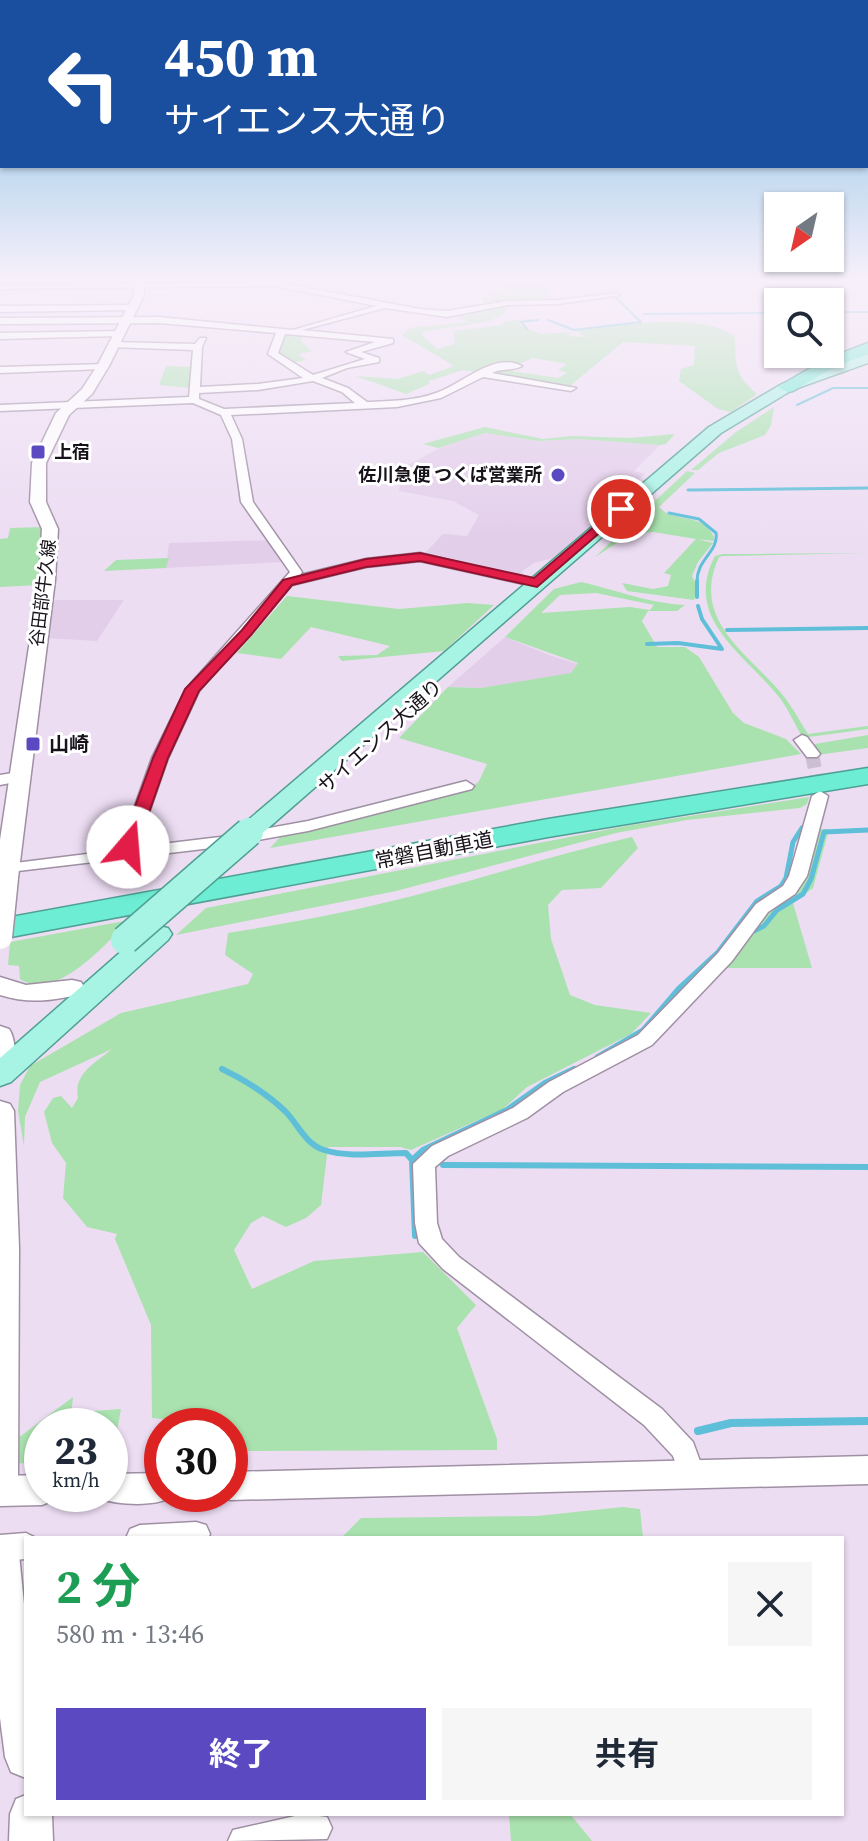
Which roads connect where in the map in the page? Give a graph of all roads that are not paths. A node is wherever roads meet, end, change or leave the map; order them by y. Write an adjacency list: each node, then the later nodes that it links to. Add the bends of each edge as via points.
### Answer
1 (103, 366): 10 (street); 16 (main road, 谷田部牛久線)
2 (196, 366): 15 (street)
3 (292, 366): 12 (street)
4 (345, 366): 12 (street)
5 (499, 366): 11 (street)
6 (825, 366): 13 (highway)
7 (855, 366): 13 (main road)
8 (856, 366): 9 (highway)
9 (850, 368): 17 (main road)
10 (0, 370)
11 (481, 374): 14 (street); 18 (street, via 438,396)
12 (313, 379): 15 (street); 18 (street, via 345,390)
13 (787, 387): 17 (main road)
14 (571, 388)
15 (194, 395): 16 (street); 20 (street)
16 (74, 403): 19 (street); 27 (main road, 谷田部牛久線, via 63,413 39,463 36,490 50,542)
17 (763, 403): 22 (main road, サイエンス大通り, via 695,446); 30 (main road, サイエンス大通り)
18 (364, 405): 20 (street)
19 (0, 408)
20 (222, 412): 21 (street, via 237,439 247,502 296,572)
21 (287, 582): 22 (street, via 366,563 420,557); 31 (street, via 193,689 160,758)
22 (537, 583): 30 (main road, サイエンス大通り)
23 (802, 740): 24 (street)
24 (812, 754)
25 (868, 758): 33 (highway, 常磐自動車道, via 536,811)
26 (868, 776): 34 (highway, 常磐自動車道, via 548,828)
27 (10, 778): 32 (main road, 谷田部牛久線)
28 (466, 786): 31 (street, via 308,826)
29 (820, 796): 44 (street, via 798,876 789,890 762,908 725,957 645,1040 424,1164 431,1243 653,1417 684,1450)
30 (261, 831): 37 (main road, サイエンス大通り, bridge); 40 (main road, サイエンス大通り, via 158,934)
31 (126, 854): 32 (street)
32 (7, 874): 35 (main road, 谷田部牛久線, bridge)
33 (0, 908)
34 (0, 929)
35 (0, 937)
36 (0, 985): 37 (main road, via 27,993)
37 (72, 988): 39 (main road, サイエンス大通り)
38 (0, 1035): 39 (main road)
39 (0, 1052): 40 (main road)
40 (0, 1076)
41 (0, 1111): 42 (main road)
42 (2, 1360): 45 (main road)
43 (868, 1470): 44 (street)
44 (692, 1475): 46 (street)
45 (0, 1478)
46 (248, 1486)
47 (24, 1490): 48 (street)
48 (0, 1491)
49 (196, 1534): 50 (street)
50 (168, 1536)
51 (24, 1546): 52 (street)
52 (0, 1551): 53 (main road, via 4,1606)
53 (20, 1670): 54 (main road)
54 (24, 1728)
55 (31, 1816): 57 (main road)
56 (316, 1828): 58 (street)
57 (31, 1841)
58 (244, 1841)

